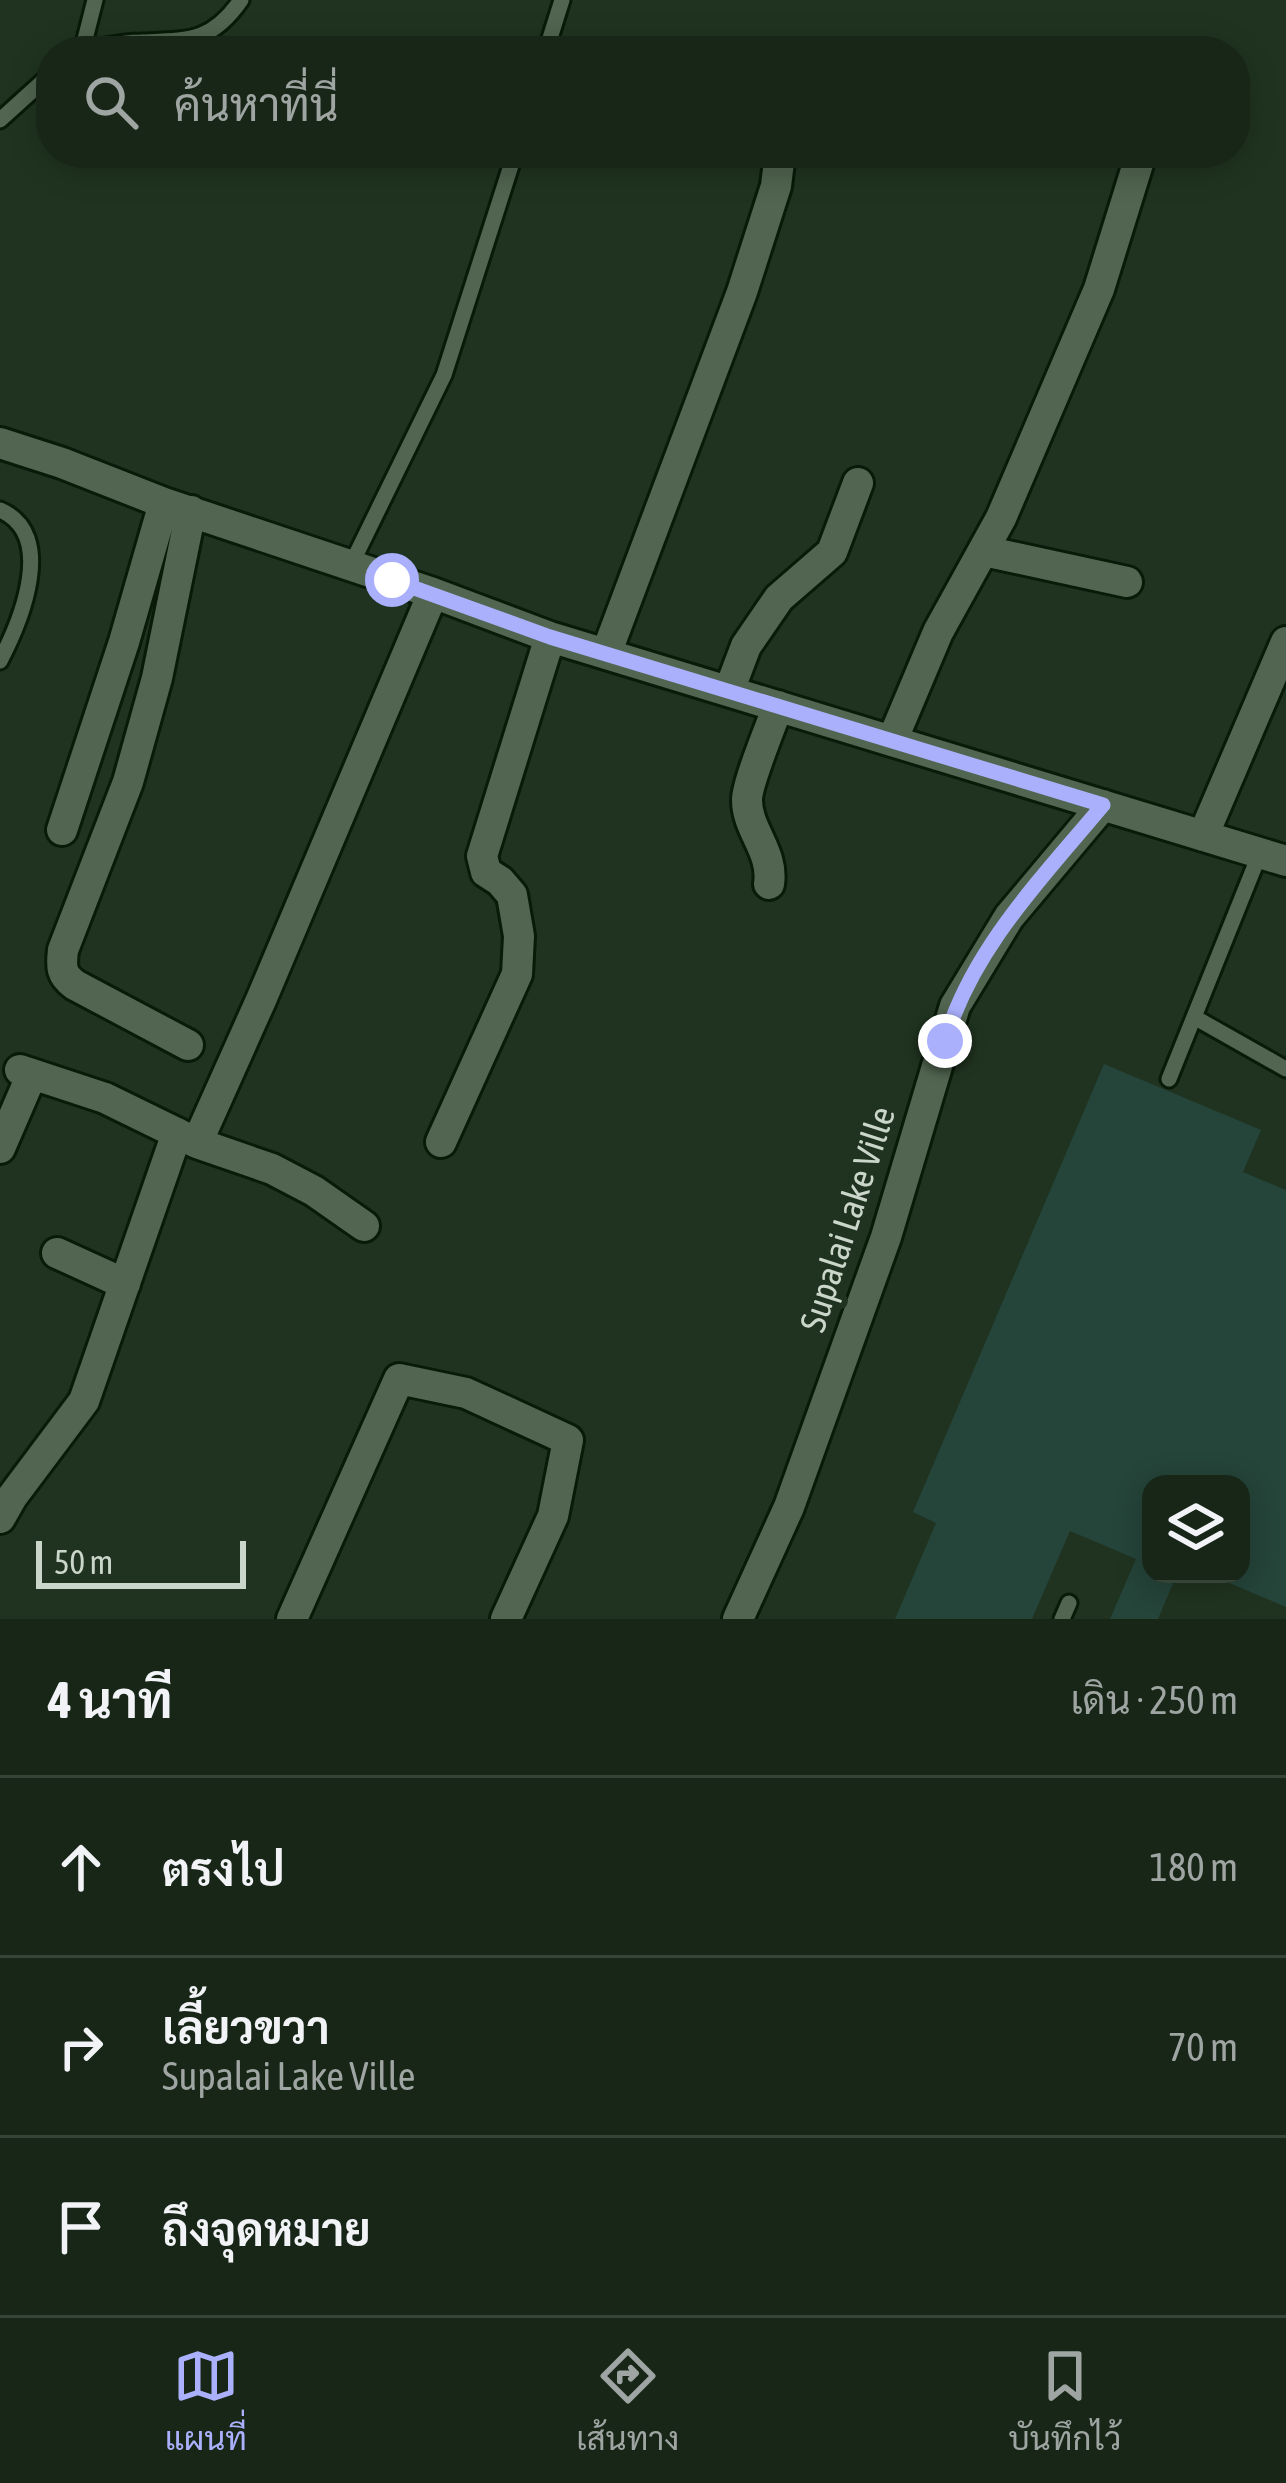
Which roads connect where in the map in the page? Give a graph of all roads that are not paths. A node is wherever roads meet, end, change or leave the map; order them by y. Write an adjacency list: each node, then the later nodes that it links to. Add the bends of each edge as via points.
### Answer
1 (94, 0): 4 (lane)
2 (242, 0): 5 (lane)
3 (562, 0): 6 (lane)
4 (86, 36)
5 (202, 36)
6 (551, 36)
7 (36, 85): 8 (lane)
8 (0, 120)
9 (510, 168): 17 (lane, via 444,375)
10 (778, 168): 22 (street, via 742,292)
11 (1137, 168): 16 (street, via 1099,289)
12 (2, 444): 14 (street)
13 (858, 483): 24 (street, via 832,552 778,598 746,646)
14 (177, 507): 17 (street); 28 (street); 33 (street, via 157,678 61,969 76,985)
15 (0, 510): 23 (lane, via 28,535 32,562)
16 (983, 550): 18 (street); 26 (street)
17 (350, 567): 19 (street)
18 (1126, 582)
19 (433, 593): 20 (street); 36 (street, via 261,1000)
20 (550, 637): 22 (street); 37 (street, via 482,856 486,872 512,896 517,974)
21 (1286, 642): 29 (street)
22 (607, 654): 24 (street)
23 (0, 661)
24 (729, 692): 25 (street)
25 (778, 706): 26 (street); 31 (street, via 746,797)
26 (892, 741): 27 (street)
27 (1103, 805): 29 (street); 45 (street, Supalai Lake Ville, via 1009,916 955,1006 886,1237 789,1507)
28 (62, 830)
29 (1203, 836): 30 (street)
30 (1273, 857): 32 (lane)
31 (769, 884)
32 (1194, 1017): 34 (lane); 35 (lane)
33 (188, 1045)
34 (1286, 1069)
35 (1169, 1079)
36 (187, 1138): 38 (street, via 26,1072); 39 (street, via 272,1169); 41 (street)
37 (441, 1142)
38 (0, 1148)
39 (364, 1226)
40 (57, 1253): 41 (street)
41 (125, 1284): 42 (street, via 84,1401)
42 (0, 1518)
43 (292, 1619): 44 (street, via 399,1379 466,1394 568,1441 553,1516)
44 (506, 1619)
45 (738, 1619)

